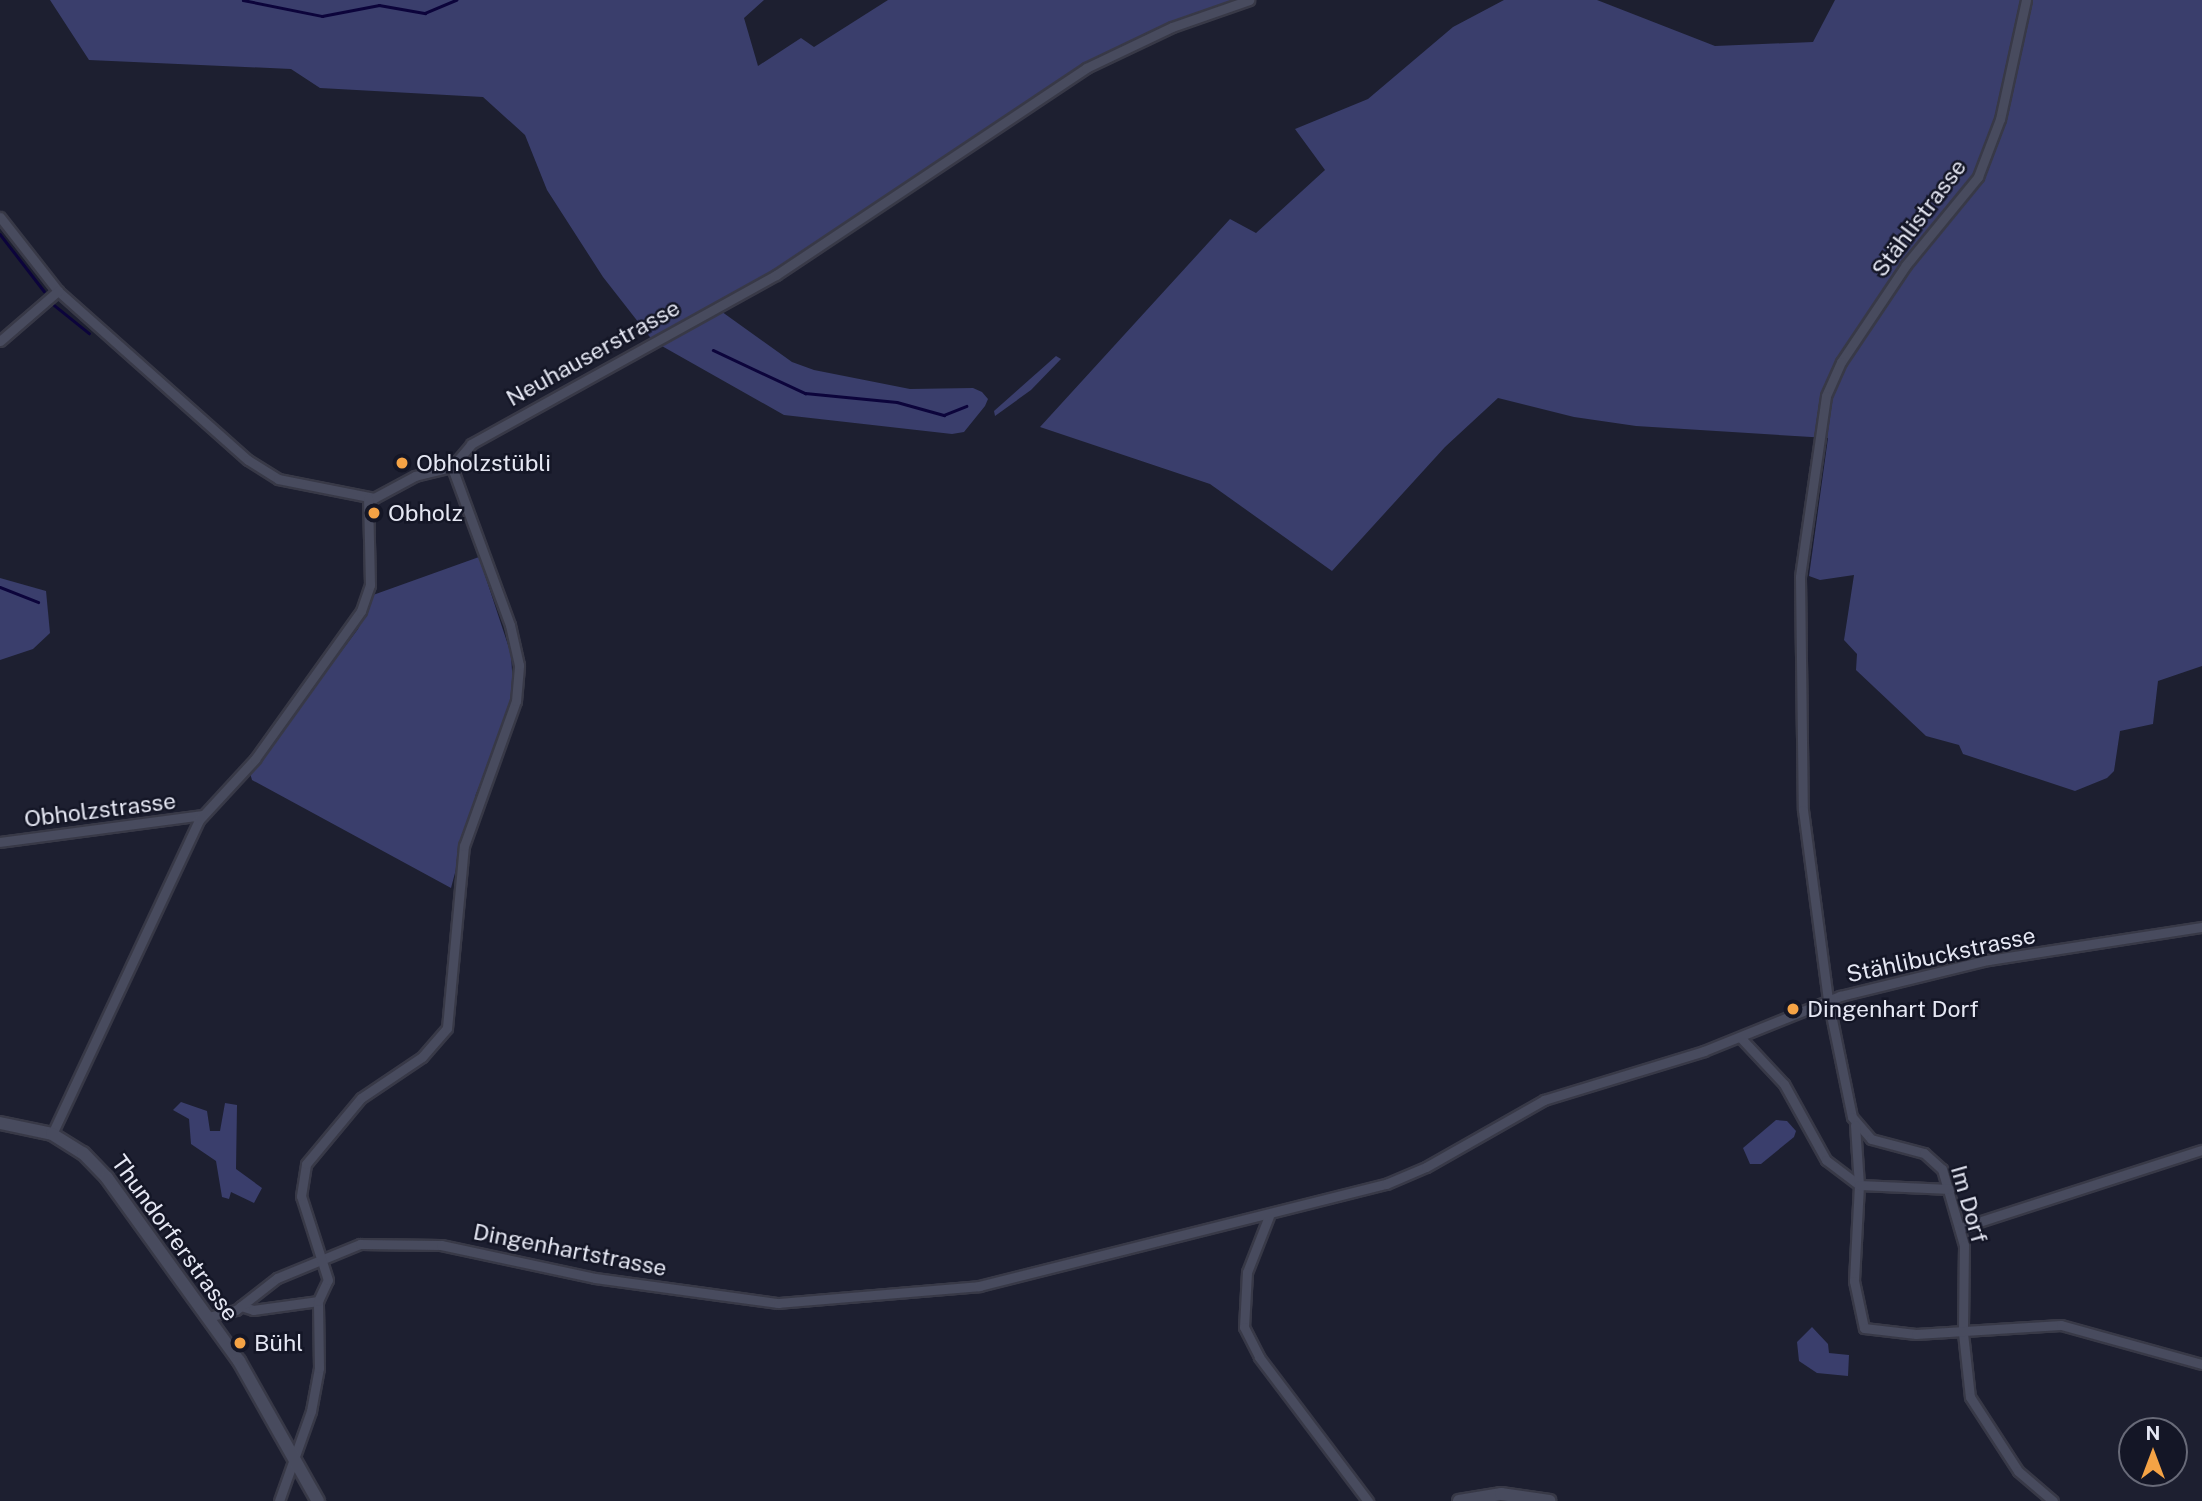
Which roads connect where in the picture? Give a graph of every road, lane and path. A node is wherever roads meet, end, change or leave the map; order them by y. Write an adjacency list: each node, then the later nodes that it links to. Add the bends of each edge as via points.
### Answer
1 (1249, 0): 6 (street, Neuhauserstrasse, via 1172,27 1086,68 776,275 511,420 471,444)
2 (2026, 0): 11 (street, Stählistrasse, via 2000,119 1978,177 1906,265 1861,331 1841,362 1822,411 1800,577 1803,810)
3 (0, 218): 4 (street)
4 (58, 292): 5 (street); 7 (street, via 248,460 278,479)
5 (0, 341)
6 (452, 467): 7 (street, via 415,476); 21 (street, via 510,625 519,665 516,701 464,846 447,1028 422,1058 361,1098 306,1164 301,1196)
7 (368, 498): 8 (street, via 370,586 361,611 255,759)
8 (204, 814): 9 (street, Obholzstrasse); 15 (street)
9 (0, 842)
10 (2202, 927): 11 (street, Stählibuckstrasse, via 1988,960)
11 (1828, 1000): 12 (street, Stählibuckstrasse); 14 (street)
12 (1740, 1037): 17 (street, via 1784,1084 1826,1160); 19 (street, Stählibuckstrasse, via 1544,1100 1386,1184)
13 (0, 1123): 15 (street, Thundorferstrasse)
14 (1855, 1125): 17 (street); 18 (street, Im Dorf, via 1871,1139 1931,1157 1942,1168)
15 (52, 1134): 24 (street, Thundorferstrasse, via 83,1153 102,1172)
16 (2202, 1150): 20 (street)
17 (1859, 1185): 18 (street); 25 (street, via 1854,1290 1864,1328)
18 (1950, 1189): 20 (street, Im Dorf)
19 (1269, 1216): 21 (street, Dingenhartstrasse, via 943,1291 778,1303 595,1278 430,1244 360,1244); 30 (street, via 1247,1272 1244,1327 1259,1357)
20 (1960, 1227): 25 (street, Im Dorf, via 1966,1268)
21 (321, 1258): 22 (street, via 328,1280); 23 (street, Dingenhartstrasse, via 277,1278)
22 (318, 1301): 23 (street, via 253,1310); 27 (street, via 318,1381)
23 (242, 1306): 24 (street, Dingenhartstrasse)
24 (208, 1317): 27 (street, Thundorferstrasse)
25 (1963, 1333): 26 (street, via 2061,1325); 33 (street, Im Dorf, via 1968,1391 1976,1413 2018,1471)
26 (2202, 1364)
27 (295, 1458): 28 (street); 29 (street, Thundorferstrasse)
28 (279, 1501)
29 (318, 1501)
30 (1368, 1501)
31 (1459, 1501): 32 (street, via 1501,1494)
32 (1550, 1501)
33 (2053, 1501)

